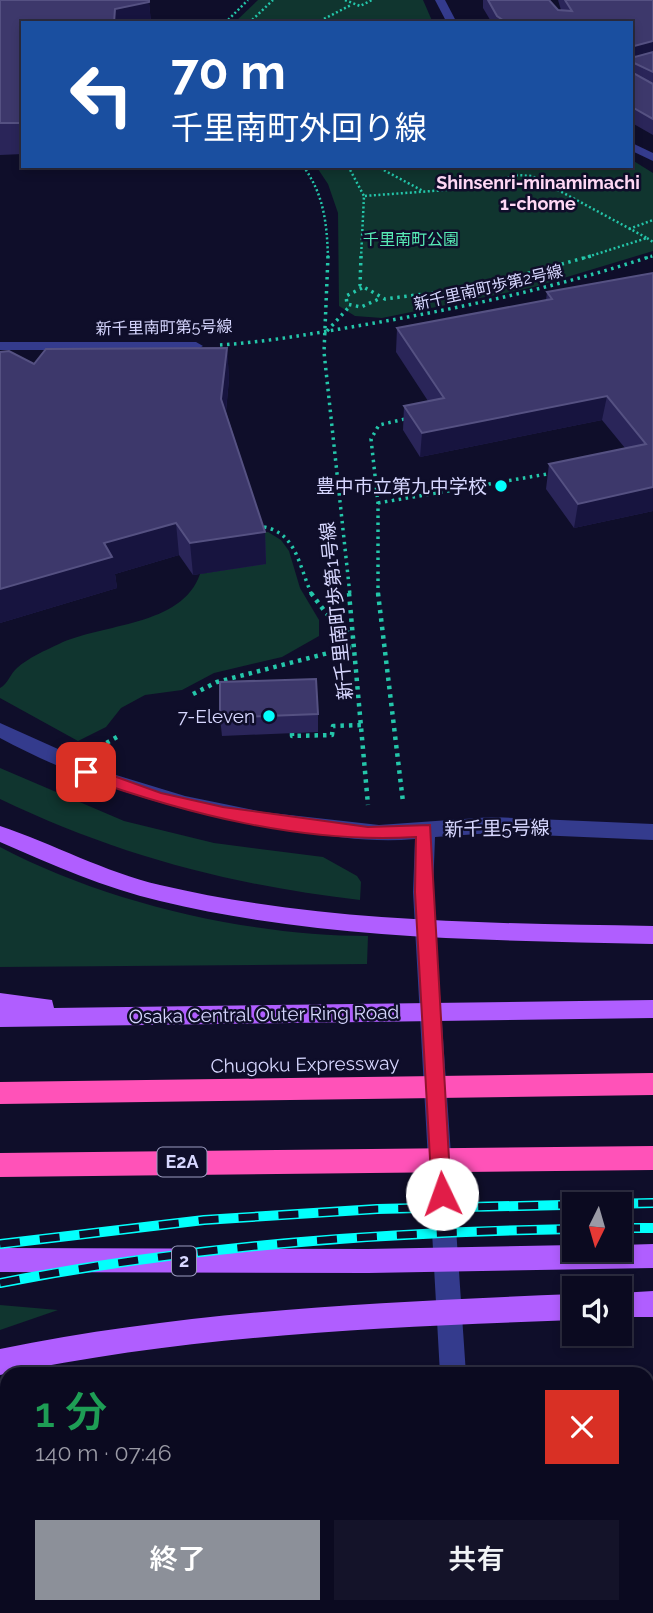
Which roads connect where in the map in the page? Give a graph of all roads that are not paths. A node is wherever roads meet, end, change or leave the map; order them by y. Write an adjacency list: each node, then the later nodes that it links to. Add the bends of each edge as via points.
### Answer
1 (440, 0): 2 (street)
2 (451, 21)
3 (633, 147): 4 (street)
4 (653, 158)
5 (0, 346): 6 (street, 新千里南町第5号線)
6 (196, 346)
7 (0, 730): 8 (street, via 112,783 223,813 368,834)
8 (425, 830): 9 (street, 新千里5号線, via 492,825); 26 (street, 新千里5号線, via 424,892)
9 (653, 832)
10 (0, 834): 11 (main road, via 61,860 192,902 285,919)
11 (653, 935)
12 (0, 1002): 14 (main road)
13 (653, 1009): 14 (main road, Osaka Central Outer Ring Road)
14 (121, 1017): 15 (main road, Osaka Central Outer Ring Road)
15 (0, 1018)
16 (653, 1084): 17 (highway, Chugoku Expressway)
17 (0, 1093)
18 (653, 1158): 19 (highway, E2A)
19 (0, 1164)
20 (653, 1256): 21 (main road, 2)
21 (0, 1260)
22 (653, 1304): 23 (main road)
23 (632, 1305)
24 (562, 1307): 25 (main road, via 179,1330)
25 (0, 1362)
26 (453, 1367)

